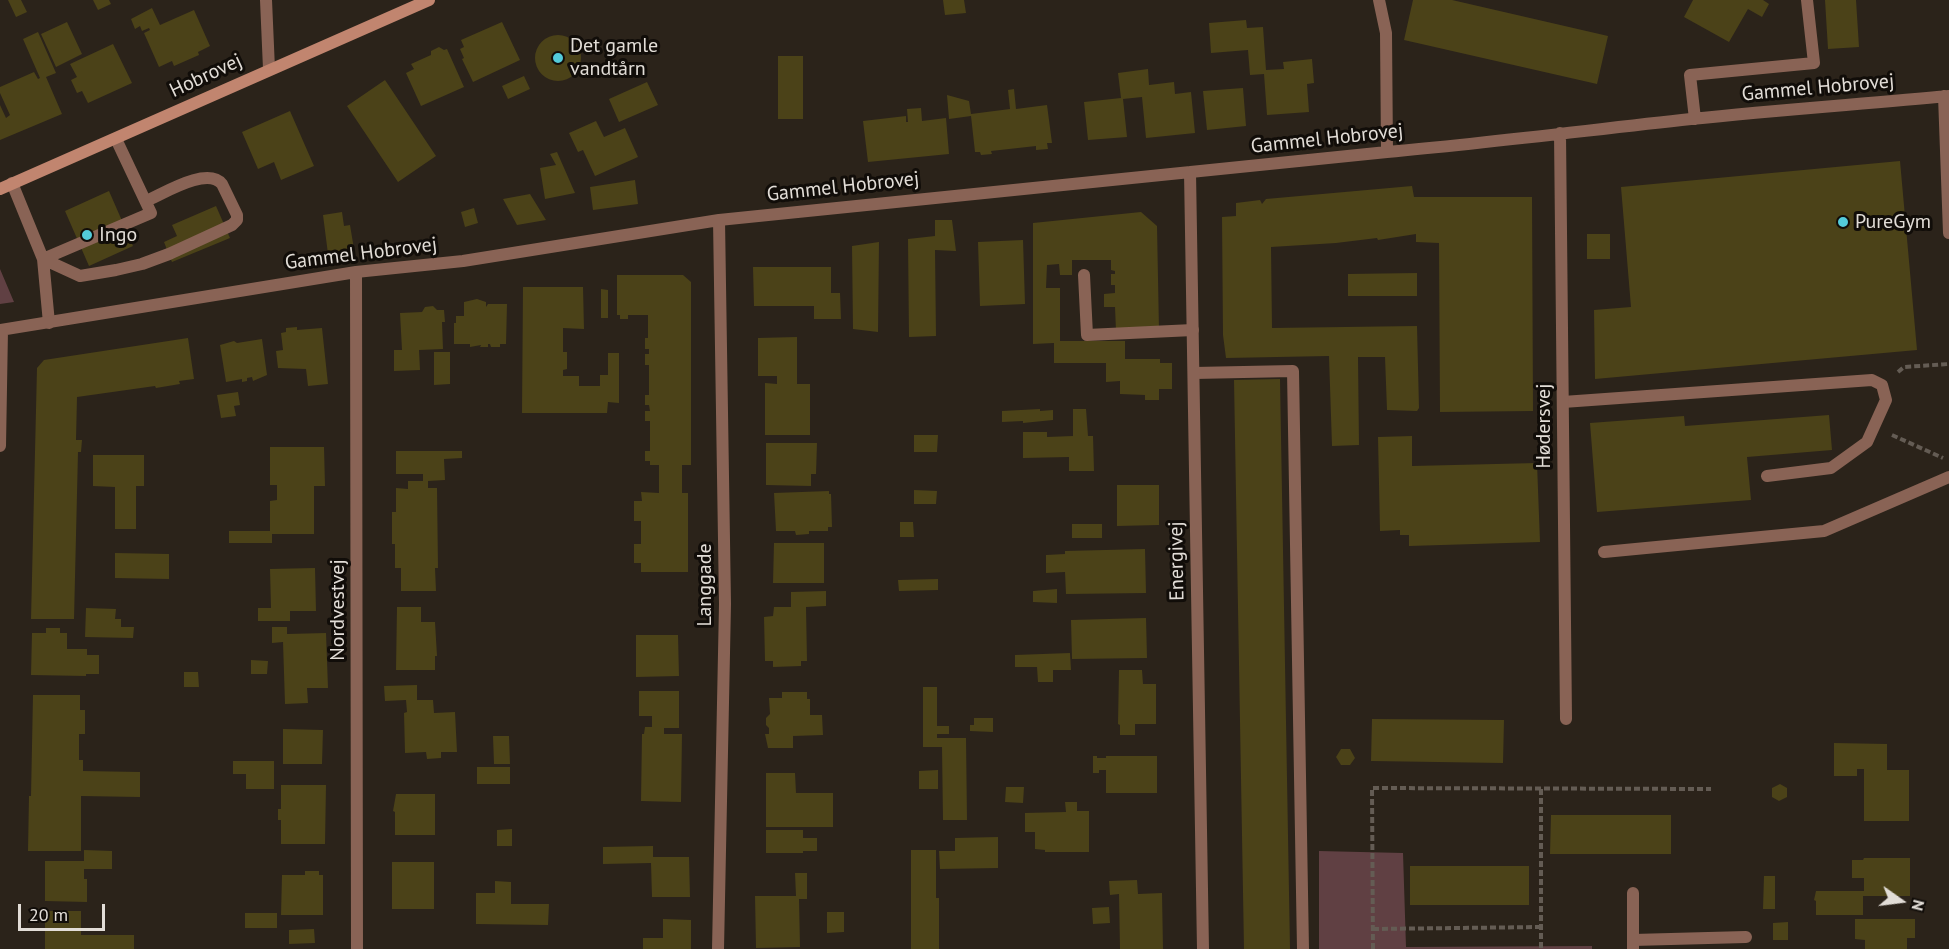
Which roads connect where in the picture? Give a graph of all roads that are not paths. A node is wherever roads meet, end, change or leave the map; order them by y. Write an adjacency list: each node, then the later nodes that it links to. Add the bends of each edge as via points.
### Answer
1 (266, 0): 5 (street)
2 (429, 0): 5 (street, Hobrovej)
3 (1379, 0): 10 (street, via 1386,33)
4 (1807, 0): 7 (street, Gammel Hobrovej, via 1814,63 1690,75)
5 (269, 69): 9 (street, Hobrovej)
6 (1947, 96): 7 (street, Gammel Hobrovej); 16 (street, Gammel Hobrovej)
7 (1695, 119): 8 (street, Gammel Hobrovej)
8 (1560, 133): 10 (street, Gammel Hobrovej); 24 (street, Hødersvej)
9 (116, 139): 12 (street, Hobrovej); 14 (street)
10 (1387, 152): 11 (street, Gammel Hobrovej)
11 (1190, 172): 15 (street, Gammel Hobrovej); 22 (street, Energivej)
12 (12, 183): 13 (street, Hobrovej); 17 (street)
13 (0, 189)
14 (146, 201): 17 (street, via 151,213); 17 (street, via 190,181 215,179 222,184 237,220 169,254 117,270 80,276)
15 (719, 220): 18 (street, Gammel Hobrovej, via 463,261); 35 (street, Langgade, via 726,604)
16 (1949, 233)
17 (43, 259): 20 (street)
18 (356, 272): 20 (street, Gammel Hobrovej); 34 (street, Nordvestvej)
19 (1084, 275): 22 (street, via 1087,335)
20 (49, 323): 21 (street, Gammel Hobrovej)
21 (1, 330): 25 (street)
22 (1193, 330): 23 (street, Energivej)
23 (1194, 373): 36 (street, Energivej); 37 (street, via 1293,371)
24 (1563, 402): 26 (street, via 1872,380 1882,386 1886,400 1867,442 1831,468); 29 (street, Hødersvej)
25 (0, 446)
26 (1767, 476)
27 (1949, 477): 28 (street, via 1824,531)
28 (1604, 552)
29 (1566, 719)
30 (1633, 893): 33 (street)
31 (1746, 937): 32 (street)
32 (1704, 943): 33 (street)
33 (1633, 945)
34 (357, 949)
35 (718, 949)
36 (1203, 949)
37 (1303, 949)

